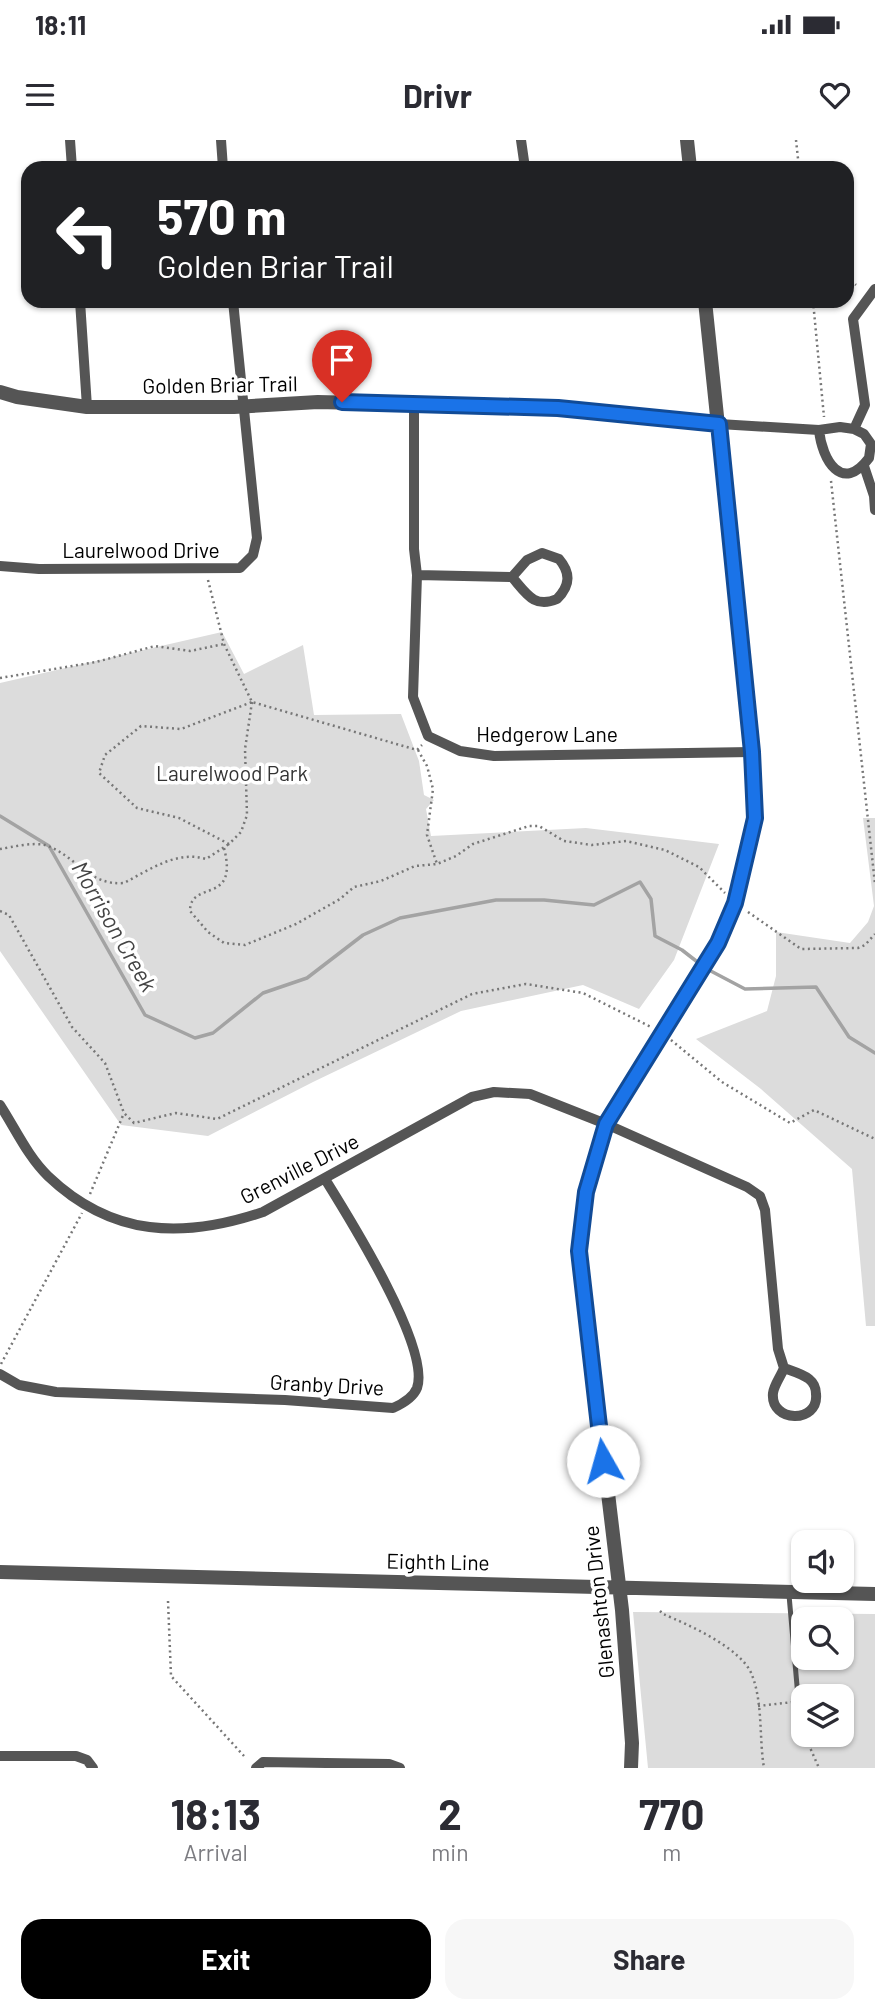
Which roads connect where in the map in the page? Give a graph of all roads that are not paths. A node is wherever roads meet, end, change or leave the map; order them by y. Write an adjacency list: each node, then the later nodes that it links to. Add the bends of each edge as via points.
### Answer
1 (70, 140): 5 (street)
2 (221, 140): 6 (street)
3 (522, 140): 7 (street)
4 (687, 140): 8 (street)
5 (72, 161)
6 (222, 161)
7 (524, 161)
8 (689, 161)
9 (875, 289): 18 (street, via 853,319 865,405)
10 (80, 308): 15 (street)
11 (234, 308): 16 (street)
12 (706, 308): 17 (street, Glenashton Drive)
13 (0, 392): 15 (street, Golden Briar Trail)
14 (414, 404): 16 (street, Golden Briar Trail, via 318,401); 17 (street, Golden Briar Trail, via 558,408); 23 (street, Hedgerow Lane)
15 (87, 407): 16 (street, Golden Briar Trail)
16 (242, 407): 22 (street, Laurelwood Drive, via 257,538 253,555 240,568)
17 (719, 424): 19 (street, Golden Briar Trail); 25 (street, Glenashton Drive)
18 (854, 429): 19 (street, Golden Briar Trail); 20 (street, via 871,444)
19 (819, 430): 20 (street, via 826,461 834,470 855,472)
20 (864, 466): 21 (street)
21 (875, 510)
22 (0, 566)
23 (417, 575): 24 (street); 25 (street, Hedgerow Lane, via 413,697 428,736 460,751 494,756)
24 (512, 577): 24 (street, via 531,600 540,603 557,599 568,584 559,559 542,554 527,560)
25 (752, 752): 27 (street, Glenashton Drive, via 755,818 735,903 718,943)
26 (0, 1105): 28 (street, Grenville Drive, via 48,1175 85,1205 139,1227 231,1223 263,1212)
27 (606, 1124): 28 (street, Grenville Drive, via 530,1094 494,1092 472,1097); 29 (street, Grenville Drive, via 760,1196); 32 (street, Glenashton Drive, via 586,1192 579,1251)
28 (325, 1179): 30 (street, Granby Drive, via 411,1338 418,1363 417,1387 403,1404 393,1408 285,1399 56,1392 19,1385)
29 (784, 1368): 29 (street, via 774,1390 775,1404 784,1414 804,1415 815,1405 816,1390 808,1378)
30 (0, 1374)
31 (0, 1572): 32 (street, Eighth Line)
32 (620, 1587): 33 (street, Eighth Line); 40 (street, Glenashton Drive)
33 (789, 1592): 34 (street, Eighth Line); 35 (lane)
34 (875, 1594)
35 (796, 1684)
36 (0, 1756): 37 (street, via 76,1756)
37 (93, 1768)
38 (256, 1768): 39 (street, via 263,1762)
39 (400, 1768)
40 (631, 1768)

